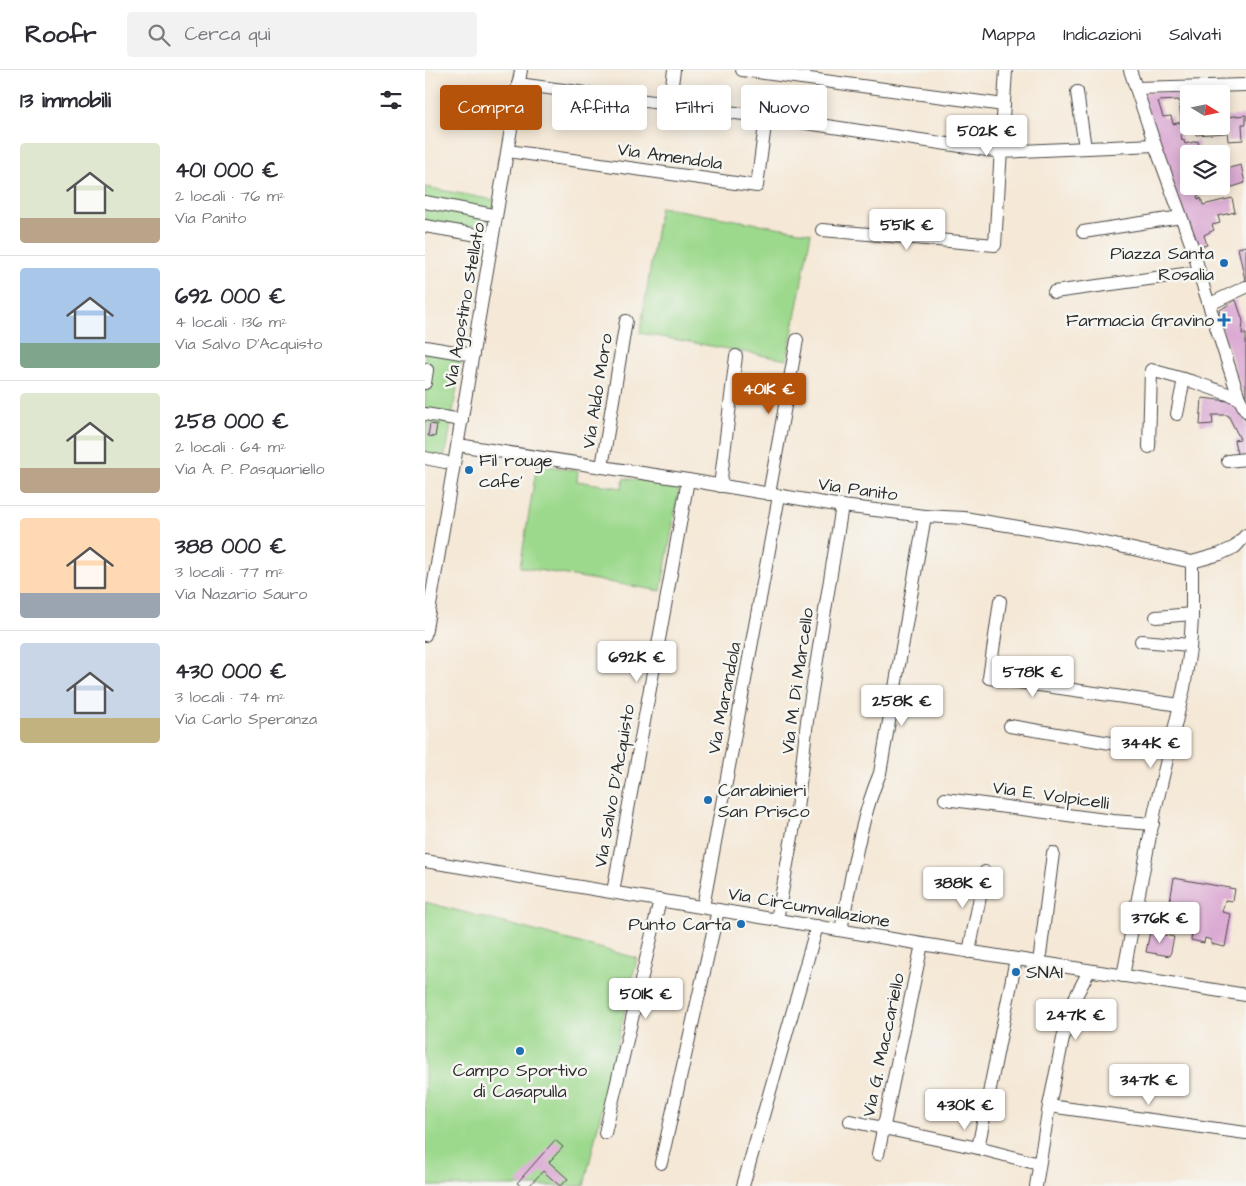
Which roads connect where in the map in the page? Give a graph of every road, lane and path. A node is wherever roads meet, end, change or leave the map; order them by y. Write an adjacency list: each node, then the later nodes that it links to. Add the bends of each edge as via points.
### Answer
1 (521, 70): 6 (street, Via Agostino Stellato)
2 (674, 70): 7 (street)
3 (742, 70): 12 (street)
4 (1006, 70): 12 (street)
5 (1130, 70): 9 (street)
6 (519, 84): 11 (street); 17 (street, Via Agostino Stellato)
7 (672, 85)
8 (1246, 85): 9 (street)
9 (1136, 88): 15 (street)
10 (1077, 92): 16 (street)
11 (657, 104)
12 (1004, 105): 18 (street)
13 (827, 126): 18 (street)
14 (763, 130): 17 (street, Via Amendola, via 757,186)
15 (1155, 146): 16 (street); 21 (street)
16 (1085, 148): 18 (street)
17 (508, 150): 33 (street, Via Agostino Stellato)
18 (1001, 152): 23 (street, via 995,245)
19 (425, 202): 20 (street)
20 (488, 214)
21 (1181, 217): 24 (street); 26 (street)
22 (425, 226): 25 (street)
23 (822, 230)
24 (1083, 232)
25 (484, 236)
26 (1199, 272): 28 (street); 29 (street)
27 (1246, 287): 29 (street)
28 (1054, 292)
29 (1209, 304): 38 (street)
30 (626, 321): 49 (street, Via Aldo Moro)
31 (797, 340): 52 (street, Via Marandola)
32 (425, 347): 33 (street)
33 (473, 356): 42 (street, Via Agostino Stellato)
34 (736, 356): 51 (street)
35 (425, 369): 37 (street)
36 (1184, 379): 38 (street); 41 (street); 44 (street, via 1151,370)
37 (425, 383)
38 (1239, 398): 39 (street)
39 (1246, 411)
40 (425, 414): 42 (street)
41 (1177, 414)
42 (462, 420): 43 (street, Via Agostino Stellato)
43 (458, 445): 49 (street, Via Panito); 56 (street, Via Agostino Stellato)
44 (1149, 447)
45 (425, 458): 48 (street)
46 (1246, 459): 47 (street)
47 (1228, 461)
48 (445, 462)
49 (602, 467): 50 (street, Via Panito)
50 (688, 480): 51 (street, Via Panito); 72 (street, Via Salvo D'Acquisto)
51 (720, 486): 52 (street, Via Panito)
52 (774, 495): 53 (street, Via Panito); 74 (street, Via Marandola)
53 (842, 506): 54 (street, Via Panito); 76 (street, Via M. Di Marcello, via 807,721 797,809)
54 (925, 516): 57 (street, Via Panito, via 965,518 1074,536); 78 (street, via 880,773 863,822)
55 (1246, 535): 57 (street, Via Panito, via 1235,547)
56 (431, 561): 61 (street, Via Agostino Stellato)
57 (1192, 562): 59 (street)
58 (1000, 601): 64 (street, via 989,678)
59 (1192, 614): 60 (street); 63 (street)
60 (1156, 617)
61 (425, 635)
62 (1141, 641): 63 (street)
63 (1190, 645): 64 (street)
64 (1180, 705): 66 (street)
65 (1010, 726): 66 (street)
66 (1169, 753): 68 (street)
67 (945, 799): 68 (street, Via E. Volpicelli)
68 (1153, 824): 84 (street)
69 (1053, 853): 82 (street)
70 (425, 861): 72 (street, Via Circumvallazione)
71 (985, 872): 80 (street)
72 (613, 892): 73 (street, Via Circumvallazione)
73 (660, 900): 74 (street, Via Circumvallazione); 90 (street)
74 (703, 907): 75 (street, Via Circumvallazione)
75 (718, 910): 76 (street, Via Circumvallazione); 93 (street)
76 (777, 920): 77 (street, Via Circumvallazione)
77 (817, 926): 78 (street, Via Circumvallazione); 95 (street)
78 (841, 930): 79 (street, Via Circumvallazione)
79 (922, 944): 80 (street, Via Circumvallazione); 88 (street, Via G. Maccariello)
80 (969, 952): 81 (street, Via Circumvallazione)
81 (1016, 959): 82 (street, Via Circumvallazione); 91 (street)
82 (1039, 963): 83 (street, Via Circumvallazione)
83 (1089, 971): 84 (street, Via Circumvallazione); 86 (street, via 1075,998 1065,1029)
84 (1123, 976): 85 (street, Via Circumvallazione)
85 (1246, 996)
86 (1049, 1106): 89 (street); 94 (street)
87 (850, 1121): 88 (street)
88 (884, 1127): 91 (street); 92 (street, Via G. Maccariello)
89 (1246, 1133)
90 (605, 1134)
91 (978, 1148): 94 (street)
92 (879, 1154)
93 (661, 1163)
94 (1039, 1164): 96 (street)
95 (743, 1186)
96 (1036, 1186)

